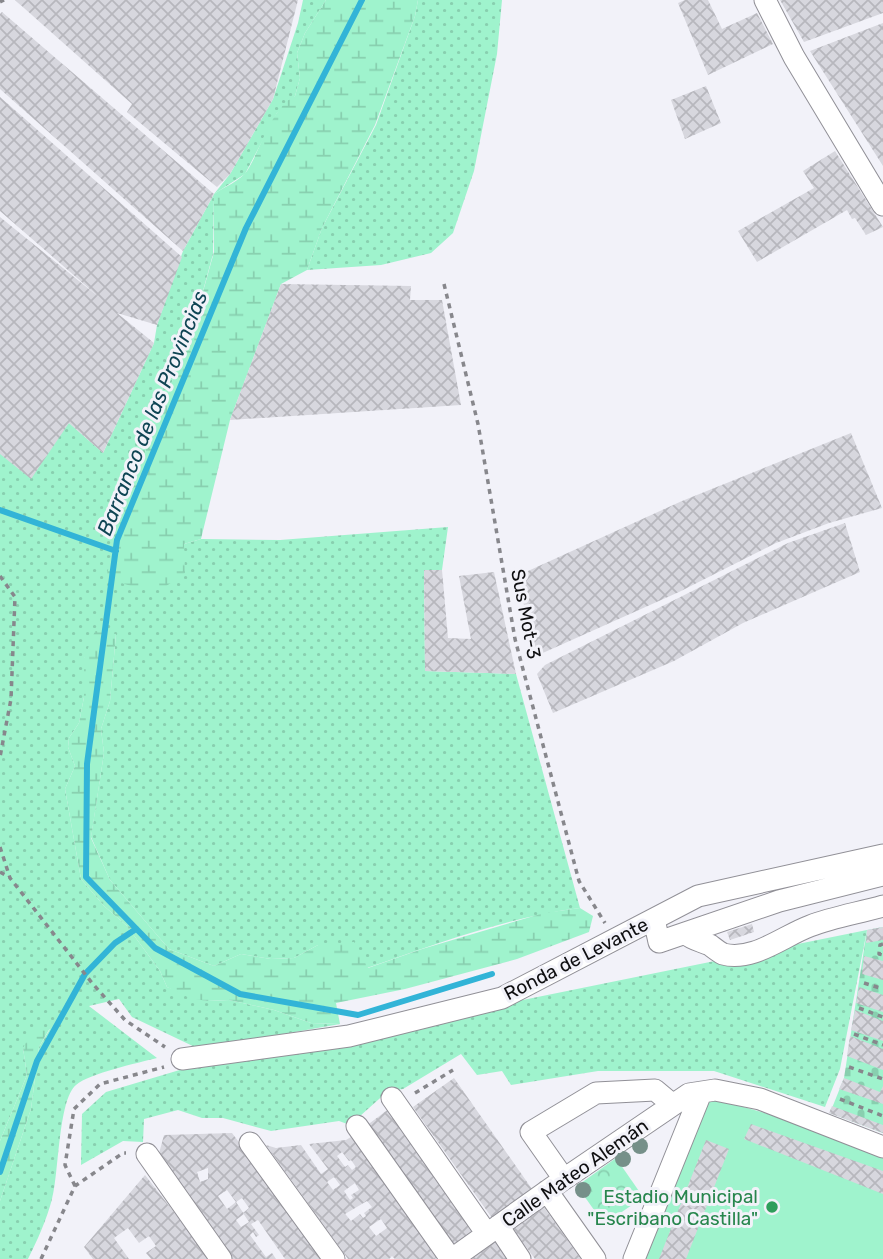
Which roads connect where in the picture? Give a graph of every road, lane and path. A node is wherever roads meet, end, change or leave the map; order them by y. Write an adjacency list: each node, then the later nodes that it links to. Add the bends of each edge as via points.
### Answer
1 (765, 0): 2 (street)
2 (883, 205)
3 (444, 284): 14 (path, Sus Mot-3, via 478,425 518,652 579,881)
4 (0, 576): 5 (path, via 15,597 11,699)
5 (0, 757)
6 (0, 847): 10 (path)
7 (883, 855): 12 (street, Ronda de Levante, via 698,896)
8 (0, 872): 10 (path)
9 (883, 875): 13 (street, via 779,901)
10 (10, 878): 23 (path, via 125,1020)
11 (883, 906): 13 (street, via 826,920 737,955 722,953)
12 (654, 919): 13 (street, via 659,942); 14 (street, Ronda de Levante)
13 (686, 934)
14 (615, 939): 23 (street, Ronda de Levante, via 502,998 349,1036)
15 (883, 944): 16 (path, via 879,954)
16 (883, 955)
17 (864, 983): 18 (path)
18 (883, 989)
19 (859, 1008): 20 (path)
20 (883, 1017)
21 (854, 1034): 22 (path)
22 (883, 1045)
23 (181, 1059): 37 (path, via 153,1072 100,1084 74,1109 65,1165)
24 (849, 1066): 26 (path)
25 (453, 1070): 28 (path, via 409,1097)
26 (883, 1079)
27 (701, 1093): 30 (street, Calle Mateo Alemán, via 689,1094); 34 (street, via 715,1090 760,1099); 45 (street)
28 (393, 1098): 38 (street)
29 (840, 1099): 31 (path)
30 (673, 1105): 36 (street, Calle Mateo Alemán); 36 (street, via 655,1090 596,1093 531,1132)
31 (883, 1116)
32 (357, 1126): 42 (street)
33 (250, 1143): 41 (street)
34 (883, 1147)
35 (147, 1154): 37 (path, via 122,1153); 40 (street)
36 (556, 1185): 38 (street, Calle Mateo Alemán); 44 (street)
37 (75, 1186): 39 (path)
38 (493, 1230): 42 (street, Calle Mateo Alemán); 43 (street)
39 (41, 1259)
40 (220, 1259)
41 (334, 1259)
42 (452, 1259)
43 (520, 1259)
44 (596, 1259)
45 (634, 1259)

